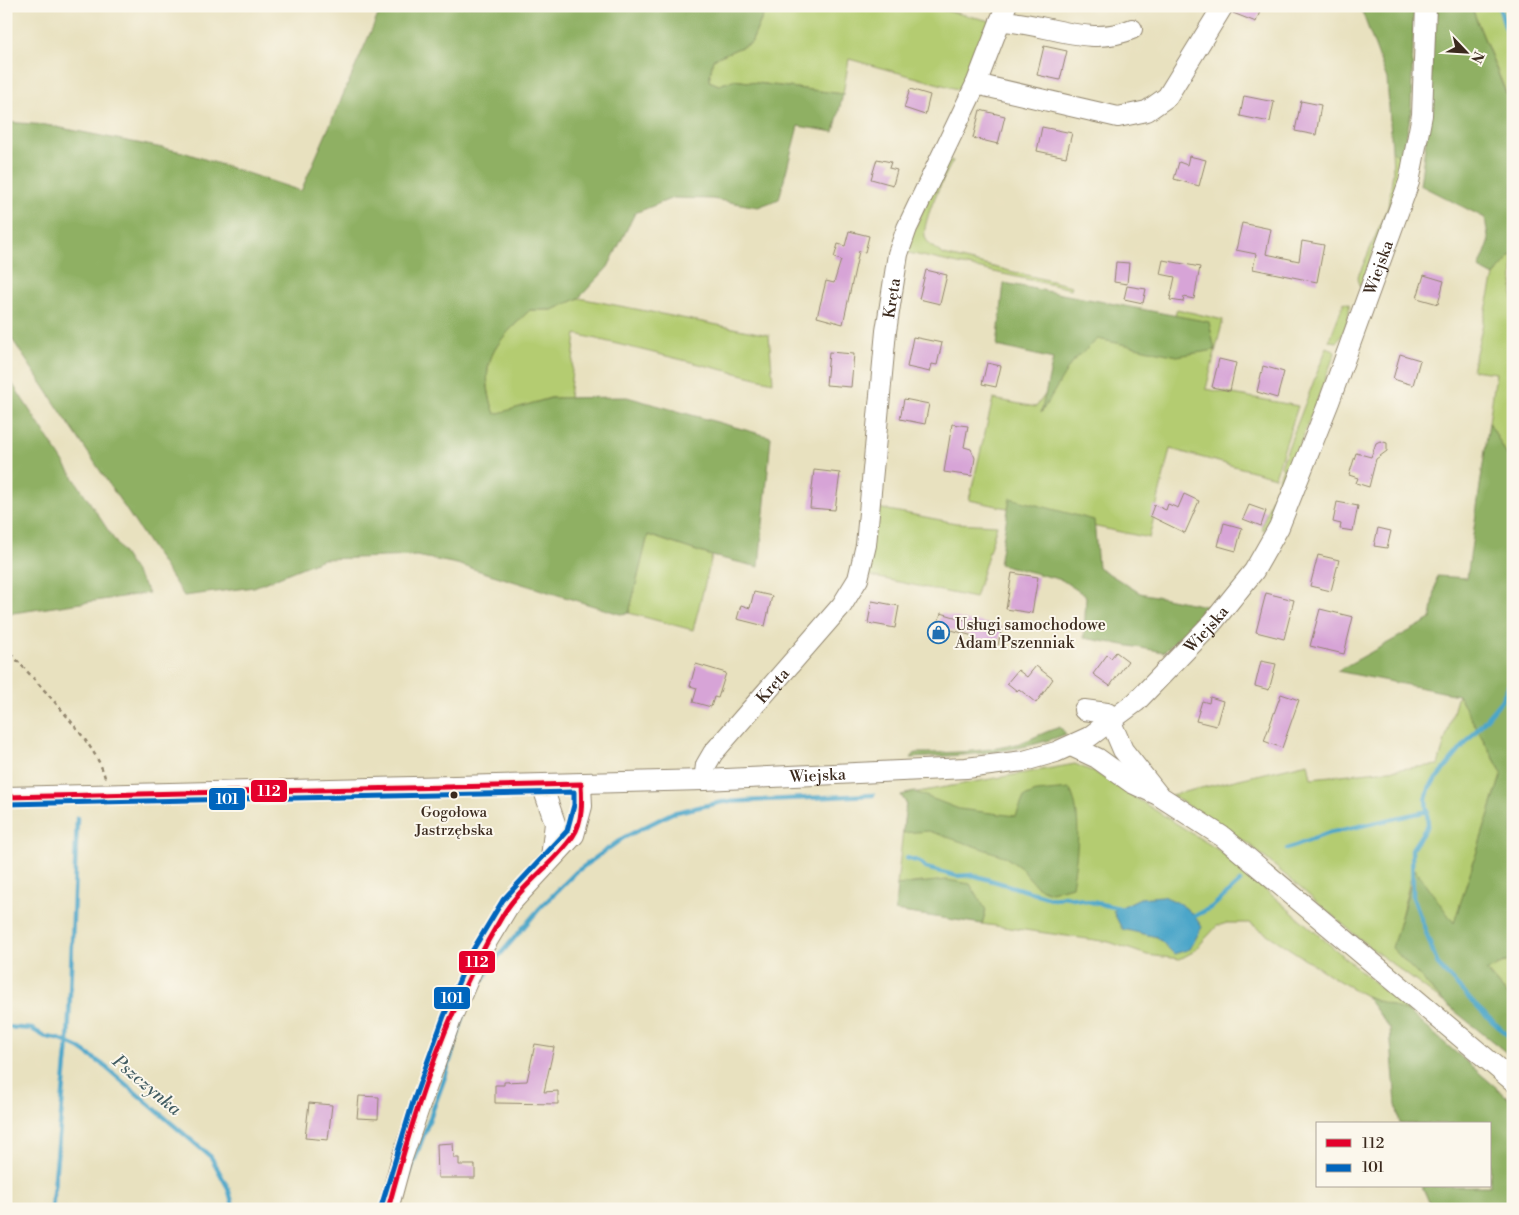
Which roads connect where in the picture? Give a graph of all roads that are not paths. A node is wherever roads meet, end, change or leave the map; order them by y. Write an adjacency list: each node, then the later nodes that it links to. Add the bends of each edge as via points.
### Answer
1 (1223, 6): 5 (street, via 1170,94 1154,108 1139,114 1110,116)
2 (1426, 6): 7 (street, Wiejska, via 1422,115 1409,182 1280,527 1254,571 1221,613 1145,693)
3 (1003, 13): 4 (street, via 1095,36 1113,36); 5 (street, Kręta)
4 (1132, 29)
5 (976, 84): 9 (street, Kręta, via 898,254 874,439 869,530 858,580 842,605 713,753 706,765)
6 (1084, 710): 7 (street, via 1107,713)
7 (1112, 722): 8 (street, Wiejska); 12 (street, via 1123,750)
8 (1071, 746): 9 (street, Wiejska, via 1024,760 983,766); 12 (street)
9 (704, 780): 10 (street, Wiejska)
10 (581, 784): 11 (street, Wiejska); 14 (street, via 582,806 574,835)
11 (542, 785): 13 (street, Wiejska); 14 (street, via 556,831)
12 (1158, 795): 15 (street, via 1236,848)
13 (6, 797)
14 (551, 858): 16 (street, via 509,905 478,956 420,1105)
15 (1513, 1081)
16 (388, 1209)

